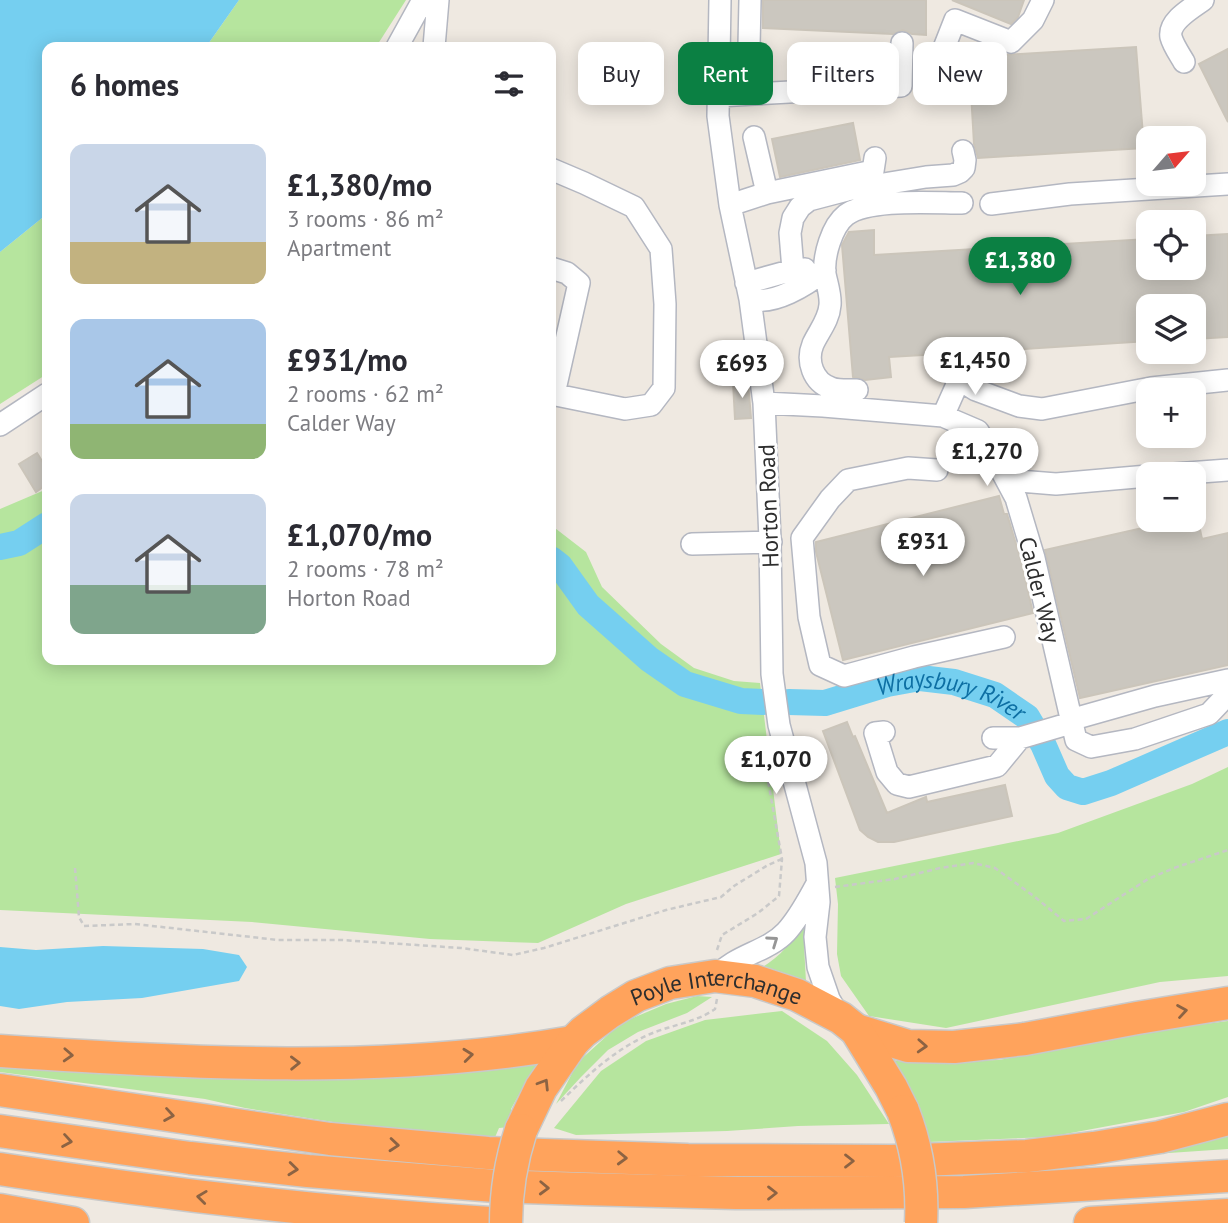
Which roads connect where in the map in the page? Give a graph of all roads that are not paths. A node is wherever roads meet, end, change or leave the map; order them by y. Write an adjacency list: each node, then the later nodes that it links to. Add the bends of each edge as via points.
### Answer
1 (423, 0): 7 (street)
2 (438, 0): 8 (street)
3 (720, 0): 9 (street, Horton Road)
4 (750, 0): 10 (street)
5 (1043, 0): 11 (street, via 1033,20 1011,43 955,20)
6 (1203, 0): 13 (street, via 1172,28 1170,36)
7 (400, 42)
8 (434, 42)
9 (719, 42)
10 (749, 42)
11 (946, 42)
12 (902, 43): 14 (street, via 901,86)
13 (1184, 62)
14 (773, 93)
15 (718, 105): 24 (street, Horton Road)
16 (754, 137): 21 (street)
17 (962, 151): 26 (street, via 964,168 953,175 809,200 793,218)
18 (875, 158): 21 (street, via 873,171)
19 (556, 171): 34 (street, via 634,207 661,248 665,304 664,388 651,405 625,409)
20 (1228, 184): 23 (street)
21 (767, 193): 24 (street)
22 (962, 203): 27 (street, via 881,204 853,211 832,234)
23 (991, 204)
24 (730, 205): 28 (street, Horton Road)
25 (556, 270): 31 (street, via 579,283)
26 (793, 270): 27 (street); 28 (street)
27 (825, 270): 29 (street, via 808,284); 33 (street, via 830,308 810,364 828,387)
28 (748, 291): 29 (street, via 762,301); 30 (street, Horton Road)
29 (780, 296): 30 (street)
30 (755, 331): 36 (street, Horton Road)
31 (556, 378)
32 (1228, 380): 37 (street, via 1151,388 1042,409 976,390 964,370)
33 (857, 390)
34 (556, 395)
35 (42, 397): 38 (street)
36 (764, 403): 37 (street, Calder Way); 45 (street, Horton Road)
37 (943, 416): 43 (street, Calder Way, via 978,431)
38 (0, 425)
39 (937, 470): 44 (street, via 908,468 848,480)
40 (1228, 470): 41 (street)
41 (1206, 472)
42 (1136, 477): 43 (street, via 1056,484)
43 (1007, 480): 52 (street, Calder Way, via 1034,558)
44 (802, 538): 45 (street); 47 (street)
45 (771, 540): 46 (street); 48 (street, Horton Road)
46 (692, 544)
47 (805, 569): 48 (street); 49 (street, via 820,665 844,676)
48 (771, 572): 56 (street, Horton Road, via 772,674 779,725 816,863)
49 (1004, 637)
50 (1228, 680): 52 (street)
51 (1228, 694): 52 (street, via 1209,714 1135,739 1091,747 1076,740)
52 (1064, 724): 55 (street)
53 (884, 732): 55 (street, via 875,733 887,772 897,784 909,787 997,765)
54 (993, 738): 55 (street)
55 (1020, 738)
56 (818, 887): 57 (street, one-way to 56, via 786,933); 59 (street, Horton Road, via 818,967 829,999)
57 (717, 974): 59 (highway, Poyle Interchange, via 797,995); 60 (highway, Poyle Interchange, via 636,996)
58 (1228, 1003): 59 (highway, Poyle Interchange, one-way to 58, via 908,1046 954,1047)
59 (848, 1024): 72 (highway, bridge, via 903,1111 918,1163)
60 (573, 1042): 61 (highway, one-way to 60, via 303,1063 400,1061); 71 (highway, Poyle Interchange, one-way to 60, bridge, via 510,1169 522,1130 541,1088)
61 (0, 1051)
62 (0, 1090): 63 (highway, one-way to 63, via 330,1139 488,1153 688,1160 1027,1156 1160,1137)
63 (1228, 1119)
64 (0, 1131): 66 (highway, one-way to 66, via 308,1171 570,1189 964,1192)
65 (0, 1169): 70 (highway, one-way to 65, via 286,1208)
66 (1228, 1176)
67 (0, 1210): 69 (highway)
68 (1228, 1215): 73 (highway)
69 (73, 1223)
70 (489, 1223)
71 (506, 1223)
72 (921, 1223)
73 (1090, 1223)

